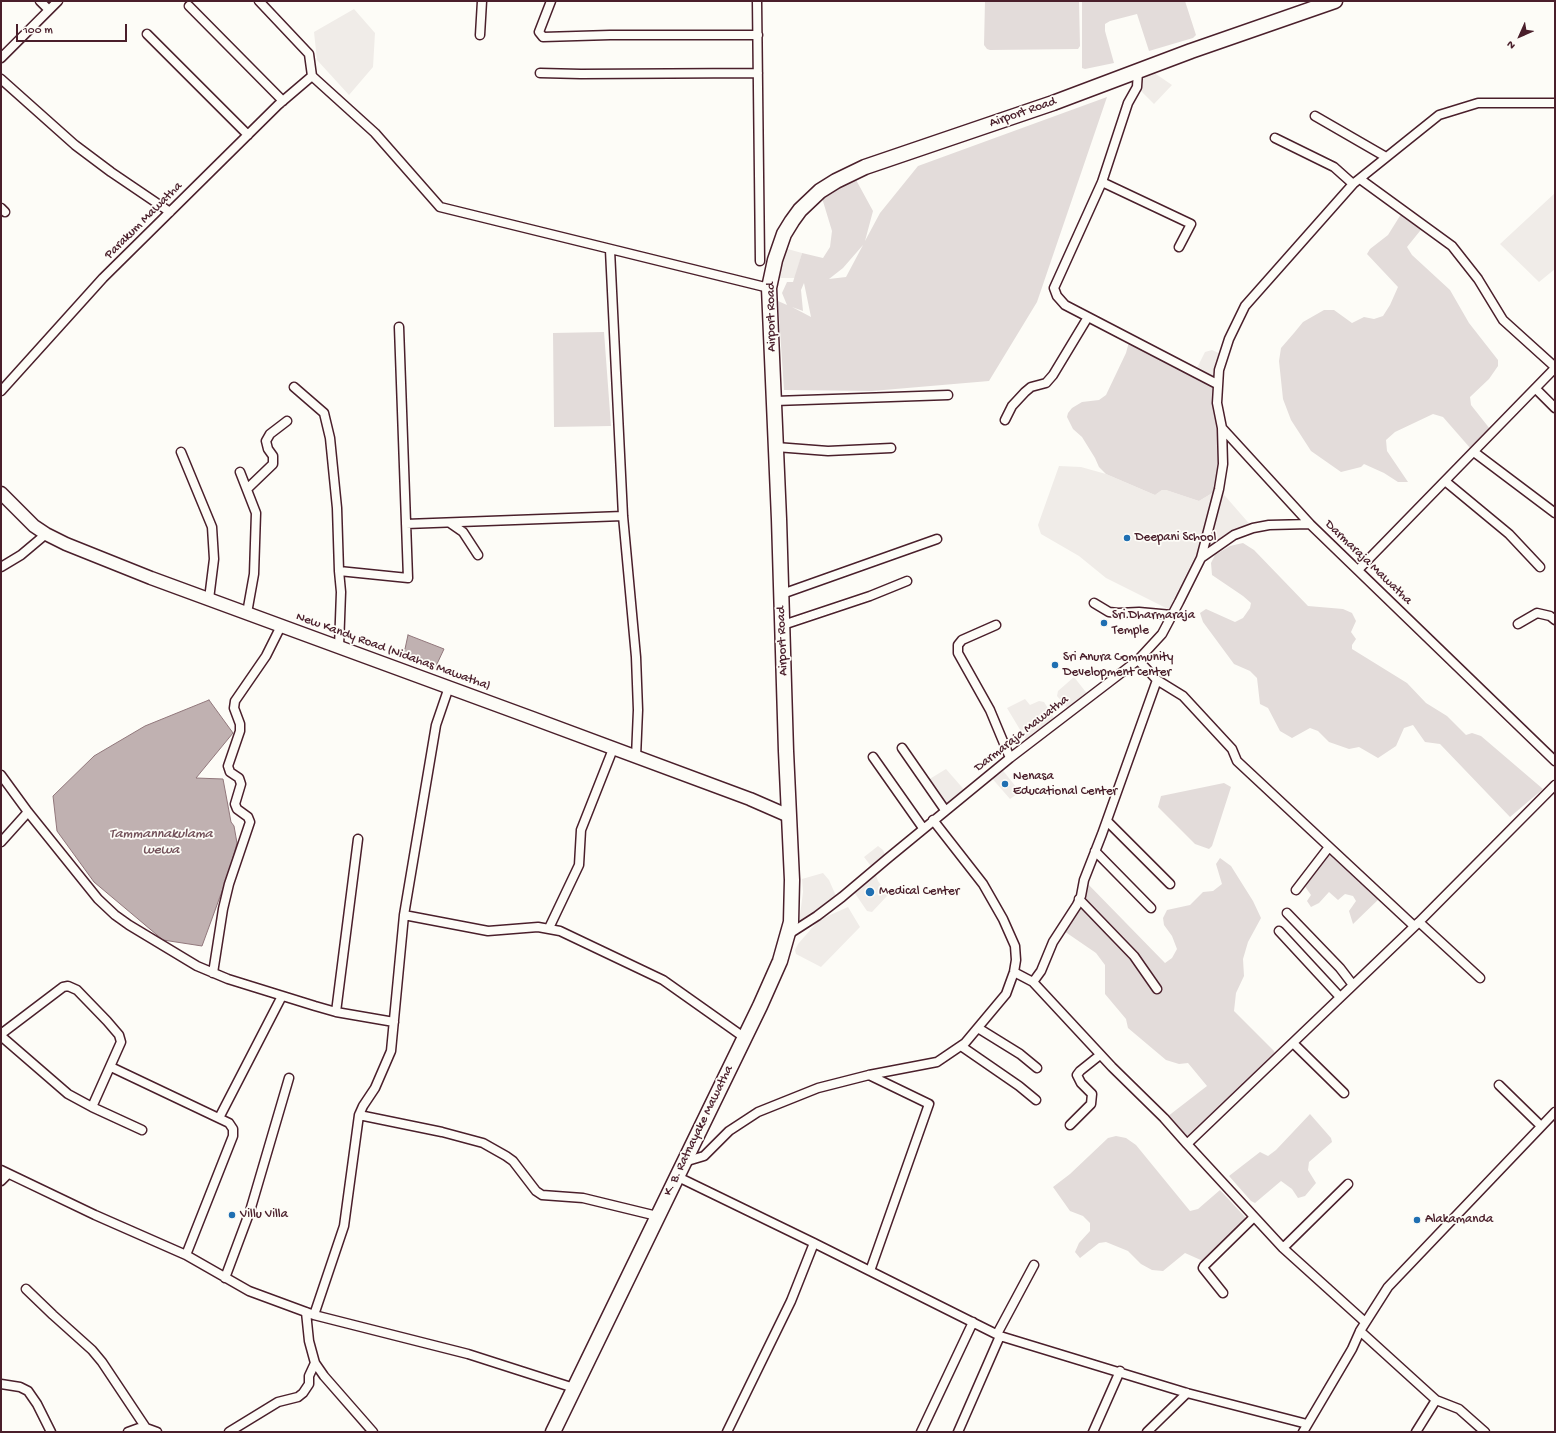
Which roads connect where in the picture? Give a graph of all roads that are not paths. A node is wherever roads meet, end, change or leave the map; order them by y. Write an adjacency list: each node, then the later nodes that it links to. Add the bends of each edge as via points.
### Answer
1 (40, 1): 9 (street)
2 (58, 1): 9 (street)
3 (259, 1): 18 (street, via 309,54)
4 (482, 1): 11 (street)
5 (551, 1): 12 (street, via 539,32 542,37)
6 (757, 1): 12 (street)
7 (1335, 1): 15 (highway, Airport Road)
8 (189, 6): 20 (street)
9 (49, 10): 14 (street)
10 (147, 34): 23 (street)
11 (480, 35)
12 (758, 35): 17 (street)
13 (1, 45): 14 (street)
14 (4, 55)
15 (1138, 71): 27 (street, via 1137,87 1128,103); 32 (highway, Airport Road, via 865,167 836,181 808,202 792,221 779,246)
16 (540, 72): 17 (street)
17 (758, 73): 31 (street)
18 (312, 76): 20 (street, Parakum Mawatha); 30 (street, via 375,133 440,207)
19 (1, 79): 28 (street, via 75,145)
20 (283, 101): 23 (street, Parakum Mawatha)
21 (1555, 103): 25 (street, via 1478,103 1439,114)
22 (1314, 116): 25 (street)
23 (248, 135): 28 (street, Parakum Mawatha)
24 (1275, 138): 26 (street)
25 (1386, 157): 26 (street)
26 (1357, 181): 35 (street, via 1452,246 1478,279 1503,320); 36 (street, via 1245,306 1229,339)
27 (1102, 182): 29 (street, via 1191,224); 33 (street, via 1054,288 1065,305)
28 (170, 212): 39 (street, Parakum Mawatha, via 103,278)
29 (1180, 247)
30 (610, 250): 32 (street); 55 (street)
31 (760, 261)
32 (769, 288): 41 (highway, Airport Road)
33 (1088, 317): 36 (street); 43 (street, via 1053,375 1046,383 1024,392 1012,406)
34 (399, 327): 57 (street)
35 (1555, 368): 38 (street)
36 (1217, 384): 45 (street, via 1217,403)
37 (294, 388): 66 (street, via 324,413 330,438 337,508)
38 (1536, 388): 42 (street); 49 (street)
39 (1, 390)
40 (948, 395): 41 (street)
41 (775, 401): 46 (highway, Airport Road)
42 (1555, 408)
43 (1005, 420)
44 (287, 422): 52 (street, via 270,434 266,441 273,456 273,464)
45 (1222, 428): 58 (street); 62 (street, via 1223,464 1219,489)
46 (776, 447): 47 (street, via 828,451); 68 (highway, Airport Road)
47 (891, 448)
48 (181, 452): 69 (street, via 212,527 214,559)
49 (1474, 452): 51 (street); 54 (street)
50 (240, 472): 52 (street)
51 (1445, 481): 64 (street, via 1509,534); 65 (street)
52 (247, 490): 71 (street, via 256,513 254,574)
53 (1, 493): 59 (main road, New Kandy Road (Nidahas Mawatha), via 34,526)
54 (1555, 513)
55 (623, 516): 56 (street); 84 (street, via 636,657)
56 (450, 523): 57 (street); 61 (street, via 463,532)
57 (406, 524): 66 (street, via 408,578)
58 (1310, 524): 62 (street, Darmaraja Mawatha, via 1253,528 1234,535); 65 (street, Darmaraja Mawatha)
59 (46, 534): 63 (street, via 21,555); 69 (main road, New Kandy Road (Nidahas Mawatha), via 118,565)
60 (937, 539): 68 (street)
61 (478, 555)
62 (1201, 558): 72 (street, Darmaraja Mawatha)
63 (1, 567)
64 (1540, 567)
65 (1358, 570): 87 (street, Darmaraja Mawatha)
66 (339, 571): 78 (street)
67 (907, 581): 75 (street)
68 (782, 594): 75 (highway, Airport Road)
69 (209, 599): 71 (main road, New Kandy Road (Nidahas Mawatha))
70 (1094, 603): 72 (street, via 1109,612)
71 (247, 613): 77 (main road, New Kandy Road (Nidahas Mawatha))
72 (1172, 615): 79 (street, Darmaraja Mawatha, via 1162,634)
73 (1555, 620): 74 (street, via 1537,613)
74 (1518, 624)
75 (783, 625): 92 (highway, Airport Road)
76 (996, 625): 86 (street, via 962,640 958,645 958,653 990,710)
77 (281, 626): 78 (main road, New Kandy Road (Nidahas Mawatha)); 111 (street, via 266,656 235,701 234,708 240,731 228,766 241,784 235,804 250,822 223,909)
78 (339, 647): 81 (main road, New Kandy Road (Nidahas Mawatha))
79 (1138, 660): 80 (street); 86 (street, Darmaraja Mawatha)
80 (1157, 680): 94 (street); 98 (street, via 1184,696 1232,749 1237,761)
81 (449, 687): 83 (main road, New Kandy Road (Nidahas Mawatha)); 105 (street, via 436,725)
82 (902, 748): 90 (street)
83 (613, 749): 84 (main road, New Kandy Road (Nidahas Mawatha)); 107 (street, via 580,830 579,865)
84 (636, 757): 92 (main road, New Kandy Road (Nidahas Mawatha))
85 (873, 757): 95 (street)
86 (1010, 758): 90 (street, Darmaraja Mawatha)
87 (1555, 761)
88 (1, 775): 91 (street)
89 (1555, 785): 106 (street)
90 (945, 810): 93 (street, Darmaraja Mawatha)
91 (28, 812): 97 (street); 111 (street, via 98,899 115,915 197,966)
92 (789, 816): 109 (highway, K. B. Ratnayake Mawatha, via 792,894)
93 (933, 820): 95 (street, Darmaraja Mawatha); 110 (street, via 983,884 1003,919 1015,946)
94 (1107, 821): 99 (street); 100 (street)
95 (923, 828): 109 (street, Darmaraja Mawatha, via 842,898)
96 (358, 839): 118 (street)
97 (1, 842)
98 (1329, 847): 101 (street); 106 (street)
99 (1095, 851): 102 (street); 103 (street)
100 (1170, 884)
101 (1296, 890)
102 (1079, 899): 113 (street, via 1053,942 1041,971); 115 (street, via 1134,956)
103 (1151, 908)
104 (1287, 914): 114 (street)
105 (404, 915): 107 (street, via 488,930); 119 (street)
106 (1416, 924): 112 (street); 114 (street)
107 (549, 928): 122 (street, via 663,980)
108 (1279, 931): 117 (street)
109 (788, 934): 122 (highway, K. B. Ratnayake Mawatha, via 775,972)
110 (1014, 972): 113 (street); 120 (street, via 1006,994)
111 (213, 973): 116 (street)
112 (1480, 978)
113 (1032, 982): 125 (street)
114 (1353, 984): 117 (street)
115 (1157, 989)
116 (282, 996): 118 (street); 136 (street)
117 (1340, 997): 123 (street)
118 (336, 1012): 119 (street)
119 (394, 1022): 135 (street, via 390,1051 383,1071)
120 (978, 1028): 124 (street); 127 (street, via 1020,1054)
121 (1, 1035): 126 (street, via 63,987 68,986 85,998 119,1035 121,1042); 133 (street, via 68,1094)
122 (745, 1038): 141 (highway, K. B. Ratnayake Mawatha)
123 (1293, 1042): 131 (street); 140 (street)
124 (961, 1046): 128 (street, via 937,1062); 132 (street)
125 (1100, 1055): 137 (street, via 1077,1075 1092,1094 1091,1104); 140 (street)
126 (111, 1067): 133 (street); 136 (street)
127 (1037, 1068)
128 (869, 1075): 141 (street, via 818,1088 758,1112 729,1131 704,1156); 152 (street, via 929,1104)
129 (289, 1078): 153 (street, via 250,1211)
130 (1499, 1085): 138 (street)
131 (1344, 1092)
132 (1036, 1100)
133 (92, 1107): 139 (street)
134 (1555, 1112): 138 (street)
135 (359, 1115): 146 (street, via 483,1143 513,1161 542,1195 583,1198); 156 (street, via 344,1226)
136 (219, 1118): 150 (street, via 229,1123 233,1129 233,1136)
137 (1070, 1125)
138 (1541, 1126): 158 (street, via 1388,1287)
139 (142, 1130)
140 (1187, 1144): 147 (street)
141 (684, 1162): 143 (highway, K. B. Ratnayake Mawatha)
142 (4, 1172): 144 (street); 150 (street)
143 (676, 1176): 146 (highway, K. B. Ratnayake Mawatha); 148 (street)
144 (1, 1181)
145 (1348, 1184): 149 (street)
146 (657, 1216): 164 (highway, K. B. Ratnayake Mawatha)
147 (1254, 1217): 149 (street); 155 (street, via 1203,1268)
148 (814, 1243): 152 (street); 175 (street, via 790,1300)
149 (1283, 1248): 158 (street)
150 (186, 1256): 153 (street)
151 (1034, 1264): 160 (street)
152 (870, 1271): 157 (street)
153 (225, 1278): 156 (street, via 249,1291)
154 (26, 1288): 168 (street, via 92,1350)
155 (1223, 1293)
156 (310, 1313): 161 (street, via 310,1341); 164 (street, via 468,1354)
157 (973, 1322): 160 (street); 176 (street)
158 (1365, 1322): 159 (street)
159 (1360, 1331): 166 (street); 167 (street)
160 (999, 1335): 162 (street); 177 (street)
161 (315, 1363): 172 (street, via 303,1393 298,1397 278,1402); 173 (street)
162 (1120, 1371): 165 (street); 178 (street)
163 (1, 1384): 169 (street, via 20,1387 28,1392 38,1404)
164 (574, 1388): 174 (highway, K. B. Ratnayake Mawatha)
165 (1187, 1393): 167 (street); 179 (street)
166 (1436, 1400): 181 (street); 182 (street, via 1459,1409)
167 (1307, 1424): 180 (street)
168 (146, 1428): 170 (street); 171 (street)
169 (51, 1432)
170 (128, 1432)
171 (157, 1432)
172 (229, 1432)
173 (373, 1432)
174 (554, 1432)
175 (727, 1432)
176 (921, 1432)
177 (958, 1432)
178 (1093, 1432)
179 (1147, 1432)
180 (1303, 1432)
181 (1416, 1432)
182 (1485, 1432)

